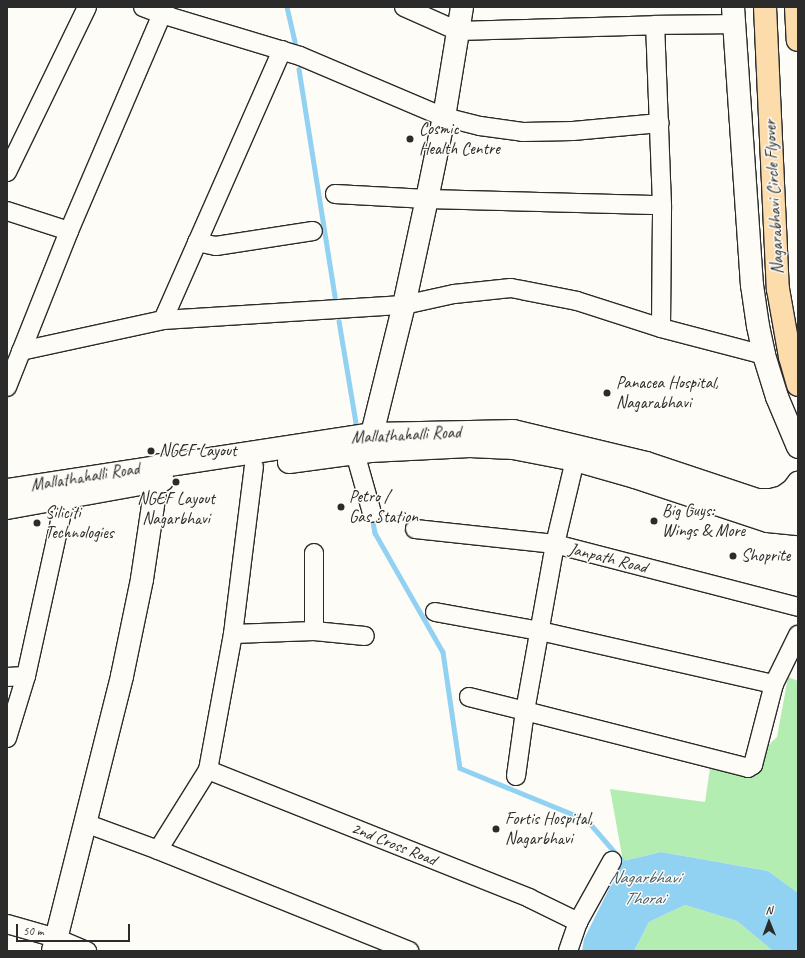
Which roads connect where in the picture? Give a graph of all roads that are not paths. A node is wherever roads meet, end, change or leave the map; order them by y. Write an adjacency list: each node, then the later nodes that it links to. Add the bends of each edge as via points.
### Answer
1 (87, 7): 15 (street)
2 (143, 7): 7 (street)
3 (404, 7): 10 (street)
4 (462, 7): 10 (main road)
5 (765, 7): 28 (highway, Nagarabhavi Circle Flyover, via 778,288 790,357)
6 (796, 7): 11 (highway)
7 (163, 11): 12 (street); 20 (street)
8 (734, 15): 9 (street); 27 (main road, via 752,285)
9 (655, 25): 10 (street); 14 (street)
10 (458, 31): 13 (main road)
11 (798, 40)
12 (282, 50): 13 (street); 22 (street)
13 (444, 117): 14 (street, via 480,126 523,132 573,131); 17 (main road)
14 (660, 123): 18 (street)
15 (7, 172)
16 (335, 194): 17 (street)
17 (427, 199): 18 (street); 23 (main road)
18 (662, 205): 25 (street)
19 (7, 211): 20 (street)
20 (69, 231): 26 (street)
21 (313, 231): 22 (street, via 216,246)
22 (197, 242): 24 (street)
23 (404, 305): 24 (street); 25 (street, via 454,294 511,288 577,301); 30 (main road)
24 (163, 320): 26 (street)
25 (661, 328): 27 (street)
26 (21, 351): 29 (street)
27 (764, 355): 31 (main road, via 777,397)
28 (798, 385)
29 (7, 387)
30 (365, 446): 32 (main road, Mallathahalli Road, via 513,448); 33 (main road, Mallathahalli Road); 34 (main road, Mallathahalli Road); 38 (main road, Mallathahalli Road, via 513,430 646,462); 41 (street)
31 (798, 447)
32 (574, 460): 42 (main road, Mallathahalli Road, via 635,477); 46 (street)
33 (254, 466): 34 (main road, Mallathahalli Road); 52 (street)
34 (158, 473): 36 (main road, Mallathahalli Road); 37 (main road, Mallathahalli Road); 63 (main road, via 142,579 122,676)
35 (798, 483): 38 (main road, via 788,494 778,499)
36 (7, 490)
37 (65, 498): 39 (main road, Mallathahalli Road); 55 (street)
38 (757, 500): 40 (main road, Mallathahalli Road)
39 (7, 508)
40 (798, 510)
41 (372, 513)
42 (768, 521): 43 (main road, Mallathahalli Road); 45 (main road)
43 (798, 524)
44 (414, 529): 46 (street, Janpath Road)
45 (798, 533)
46 (555, 544): 48 (street, Janpath Road); 51 (street)
47 (314, 553): 50 (street)
48 (798, 607)
49 (435, 612): 51 (street)
50 (314, 631): 52 (street); 54 (street)
51 (540, 631): 57 (street); 59 (street)
52 (233, 634): 61 (street)
53 (798, 635): 57 (street)
54 (365, 636)
55 (26, 676): 56 (street); 60 (street)
56 (7, 677)
57 (774, 684): 59 (street, via 753,765 748,769)
58 (469, 697): 59 (street)
59 (524, 711): 62 (street)
60 (7, 738)
61 (208, 770): 64 (street); 66 (street, 2nd Cross Road, via 529,898)
62 (516, 776)
63 (85, 823): 64 (street); 68 (main road)
64 (158, 850): 70 (street)
65 (612, 861): 66 (street)
66 (578, 922): 71 (street)
67 (7, 924): 68 (street)
68 (54, 945): 69 (street)
69 (87, 951)
70 (409, 951)
71 (568, 951)

